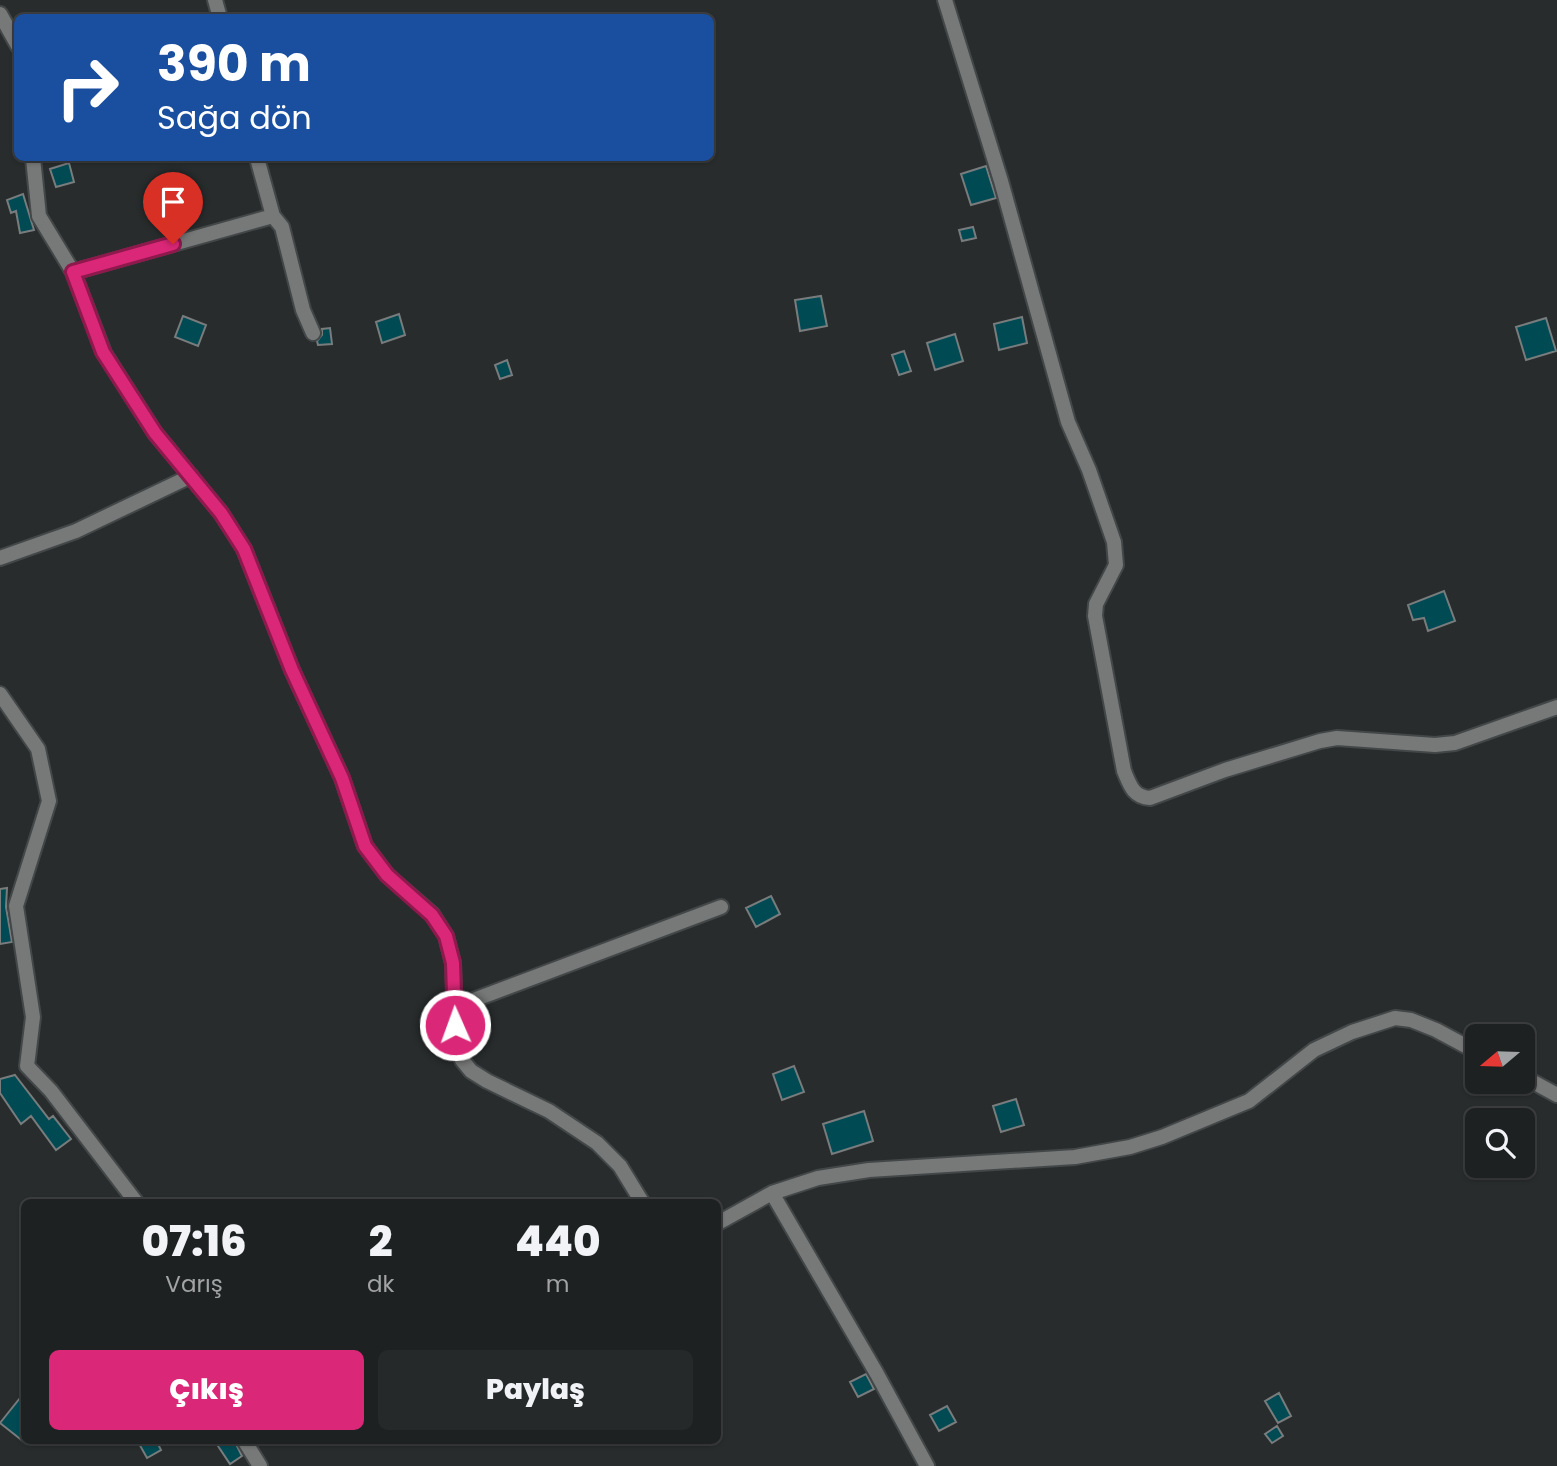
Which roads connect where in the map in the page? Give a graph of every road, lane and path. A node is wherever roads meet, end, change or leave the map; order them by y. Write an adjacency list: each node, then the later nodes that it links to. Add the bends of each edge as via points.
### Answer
1 (946, 0): 12 (street, via 1068,422 1114,542 1116,565 1096,604 1095,616 1132,790 1150,798 1225,770 1337,738 1455,743)
2 (0, 14): 3 (street)
3 (14, 39)
4 (33, 161): 7 (street, via 39,216)
5 (258, 161): 6 (street)
6 (273, 216): 7 (street); 8 (street, via 282,228)
7 (73, 272): 9 (street, via 103,352 155,433)
8 (313, 333)
9 (191, 476): 10 (street, via 76,531); 14 (street, via 244,549 342,778 365,846 387,875 432,915 446,936 453,963)
10 (0, 558)
11 (0, 694): 19 (street, via 38,749 49,801 16,906 33,1017 27,1066)
12 (1557, 708)
13 (721, 907): 14 (street)
14 (454, 1007): 20 (street, via 456,1042 471,1071 549,1111 597,1143 620,1166)
15 (1465, 1046): 18 (street, via 1411,1020 1395,1018 1314,1050 1249,1101 1130,1147 1075,1157 869,1170 818,1178)
16 (1535, 1083): 17 (street)
17 (1557, 1095)
18 (772, 1193): 21 (street); 24 (street)
19 (134, 1199)
20 (640, 1199)
21 (721, 1221)
22 (246, 1444): 23 (street)
23 (254, 1464)
24 (927, 1466)

